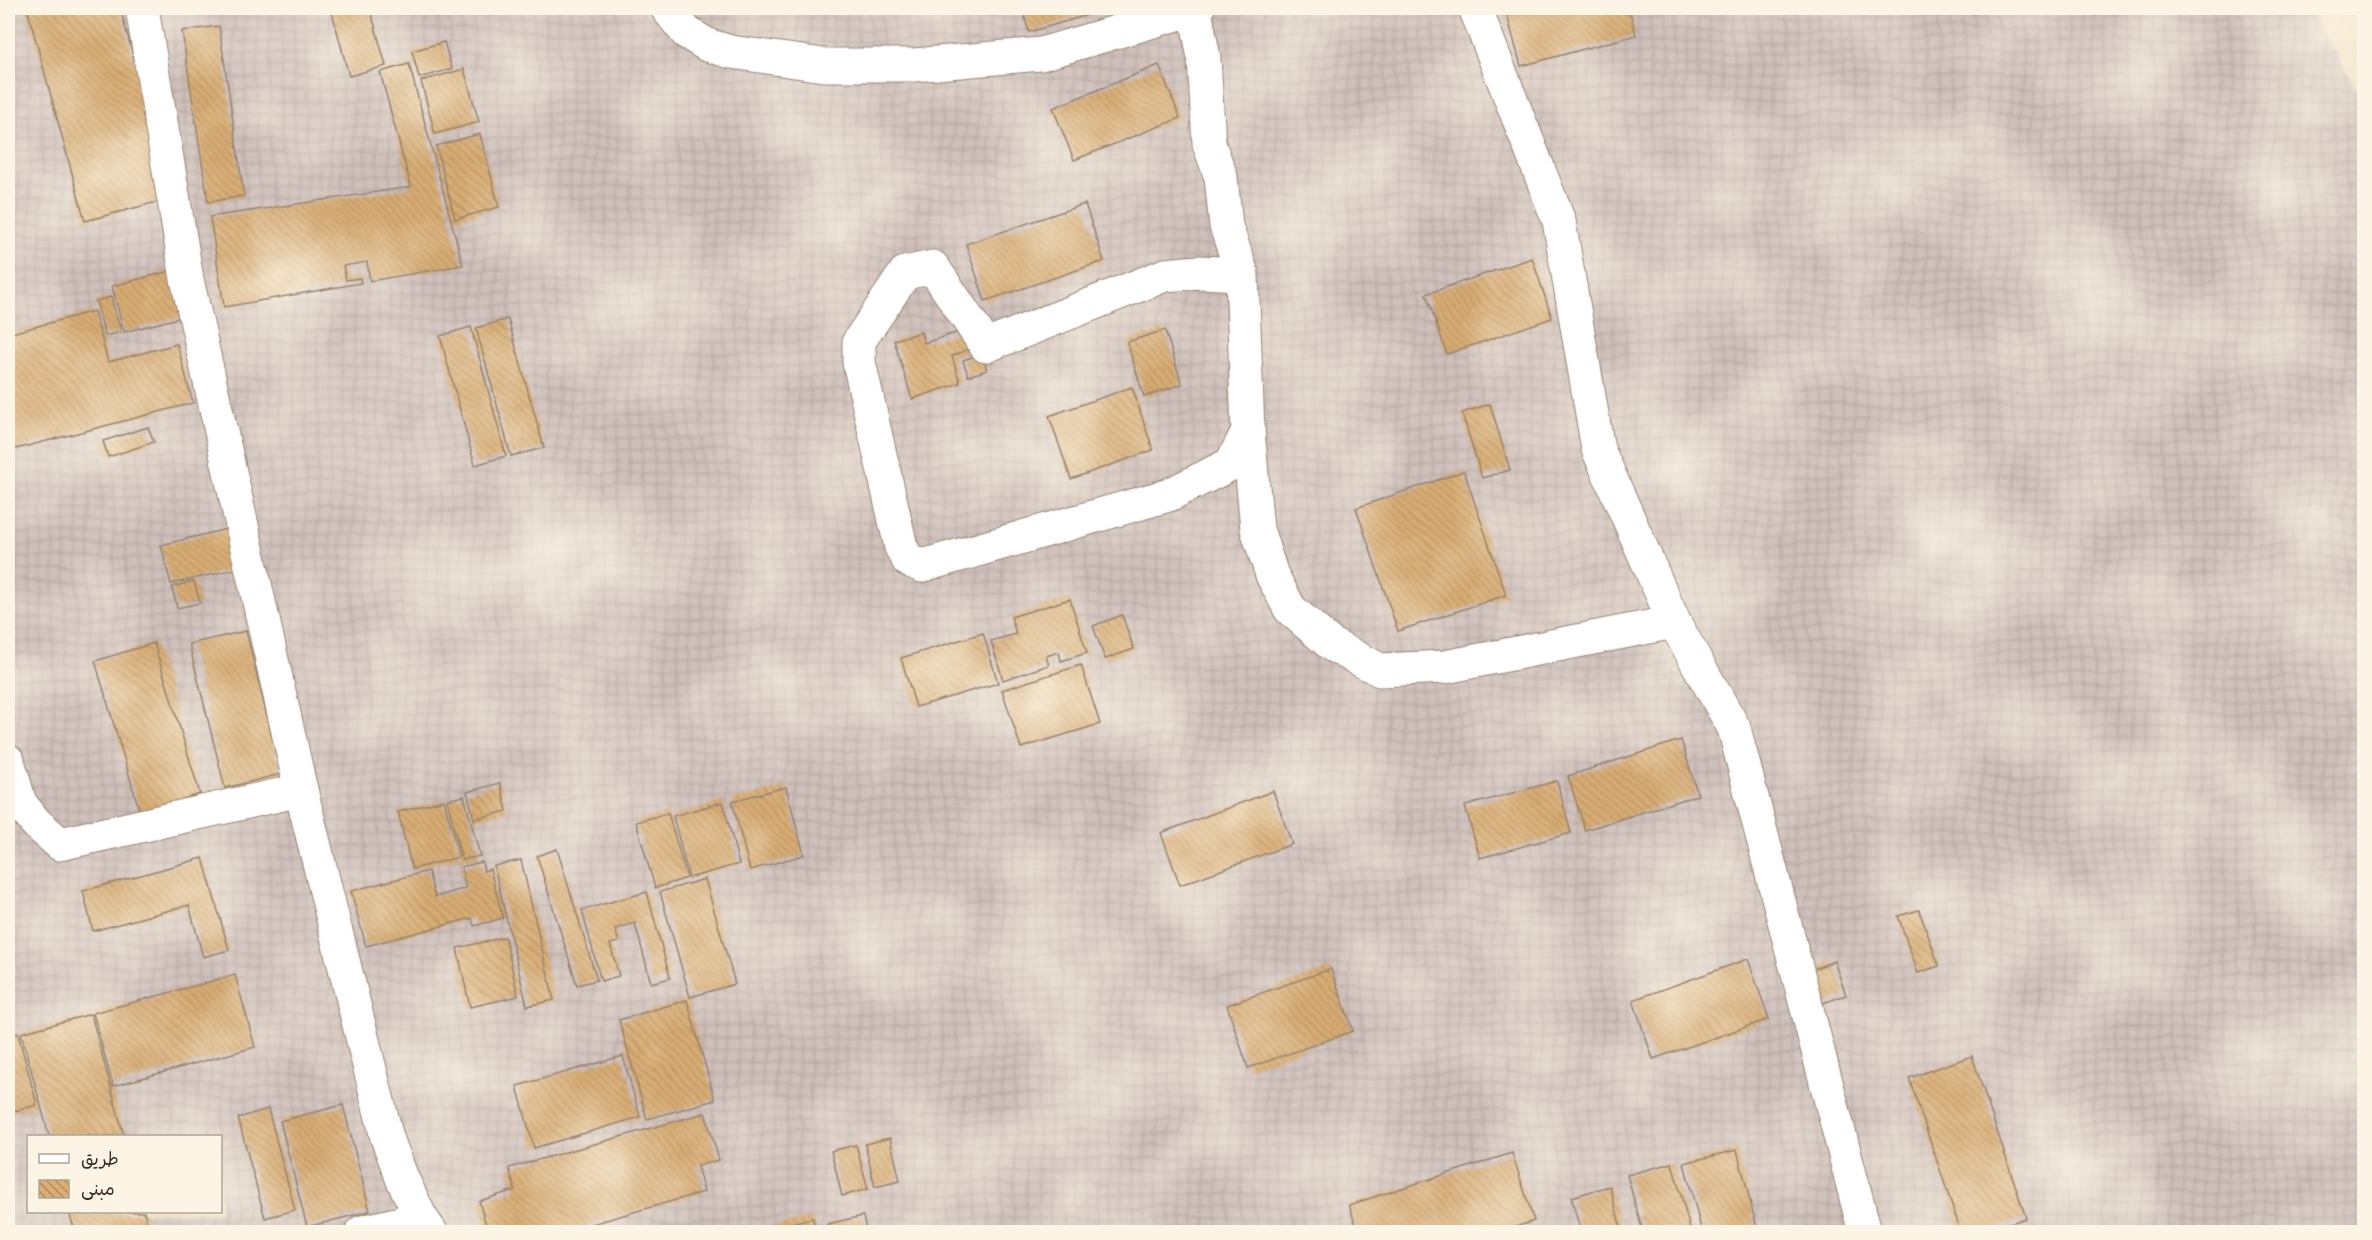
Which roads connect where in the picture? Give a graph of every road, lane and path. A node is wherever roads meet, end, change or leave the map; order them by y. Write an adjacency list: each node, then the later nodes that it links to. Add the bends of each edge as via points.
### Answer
1 (142, 8): 9 (street, via 188,279)
2 (667, 8): 4 (street, via 686,32 707,45 823,65 914,65 1041,54)
3 (1475, 8): 7 (street, via 1559,221 1598,449)
4 (1196, 9): 5 (street, via 1204,58 1209,144 1221,177 1226,226)
5 (1242, 274): 6 (street); 6 (street, via 1165,275 986,346 933,267 905,273 859,341 859,362 902,547 908,560 922,566 1169,495 1231,464)
6 (1248, 431): 7 (street, via 1257,529 1272,575 1290,609 1332,645 1380,670 1445,667)
7 (1674, 622): 12 (street, via 1734,728)
8 (8, 760): 9 (street, via 20,803 60,844)
9 (301, 790): 10 (street, via 387,1138)
10 (426, 1226): 11 (street)
11 (363, 1233)
12 (1865, 1233)

